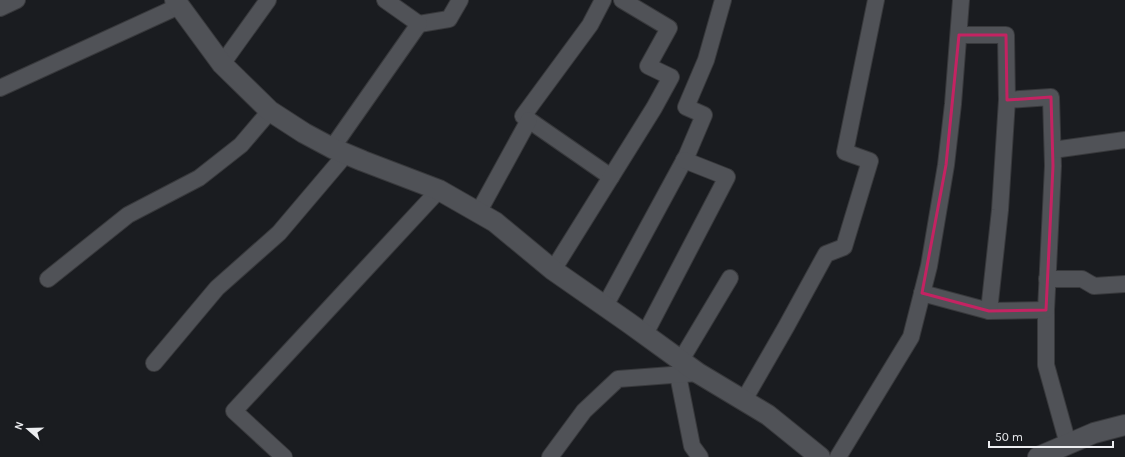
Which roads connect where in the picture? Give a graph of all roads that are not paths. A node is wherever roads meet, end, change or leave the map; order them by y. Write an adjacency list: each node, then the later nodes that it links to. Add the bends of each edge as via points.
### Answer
1 (17, 0): 11 (street)
2 (268, 0): 14 (street)
3 (385, 0): 12 (street)
4 (460, 0): 12 (street, via 449,19)
5 (603, 0): 18 (street, via 590,25 523,116)
6 (622, 0): 23 (street, via 669,28 648,66 671,77)
7 (723, 0): 22 (street, via 706,60 686,107 704,115)
8 (876, 0): 38 (street, via 844,152 870,161 844,247 826,254)
9 (961, 0): 13 (street)
10 (177, 3): 14 (street); 15 (street)
11 (0, 8)
12 (419, 24): 21 (street)
13 (959, 35): 16 (street, via 1006,35); 31 (street, via 946,165)
14 (222, 64): 17 (street)
15 (0, 88)
16 (1007, 100): 20 (street, via 1051,97); 34 (street, via 1000,210)
17 (270, 111): 21 (street); 28 (street, via 240,145 199,178 128,215)
18 (529, 120): 23 (street); 25 (street)
19 (1125, 140): 20 (street)
20 (1053, 150): 29 (street)
21 (339, 151): 24 (street); 36 (street, via 279,233 217,288)
22 (684, 160): 32 (street); 35 (street, via 727,177)
23 (611, 177): 26 (street)
24 (439, 190): 25 (street); 41 (street, via 234,411)
25 (478, 213): 26 (street, via 495,222)
26 (553, 270): 32 (street)
27 (730, 278): 37 (street)
28 (48, 279)
29 (1047, 279): 30 (street, via 1082,279 1094,286); 33 (street)
30 (1125, 284)
31 (922, 293): 34 (street); 45 (street, via 911,337)
32 (604, 306): 35 (street)
33 (1046, 310): 34 (street); 40 (street, via 1046,365)
34 (989, 311)
35 (645, 334): 37 (street)
36 (154, 363)
37 (679, 368): 38 (street, via 698,373); 42 (street, via 618,380 584,411); 43 (street, via 692,446)
38 (744, 400): 44 (street, via 768,415)
39 (1125, 425): 40 (street, via 1094,433)
40 (1068, 444): 46 (street)
41 (284, 457)
42 (550, 457)
43 (700, 457)
44 (820, 457)
45 (838, 457)
46 (1038, 457)

